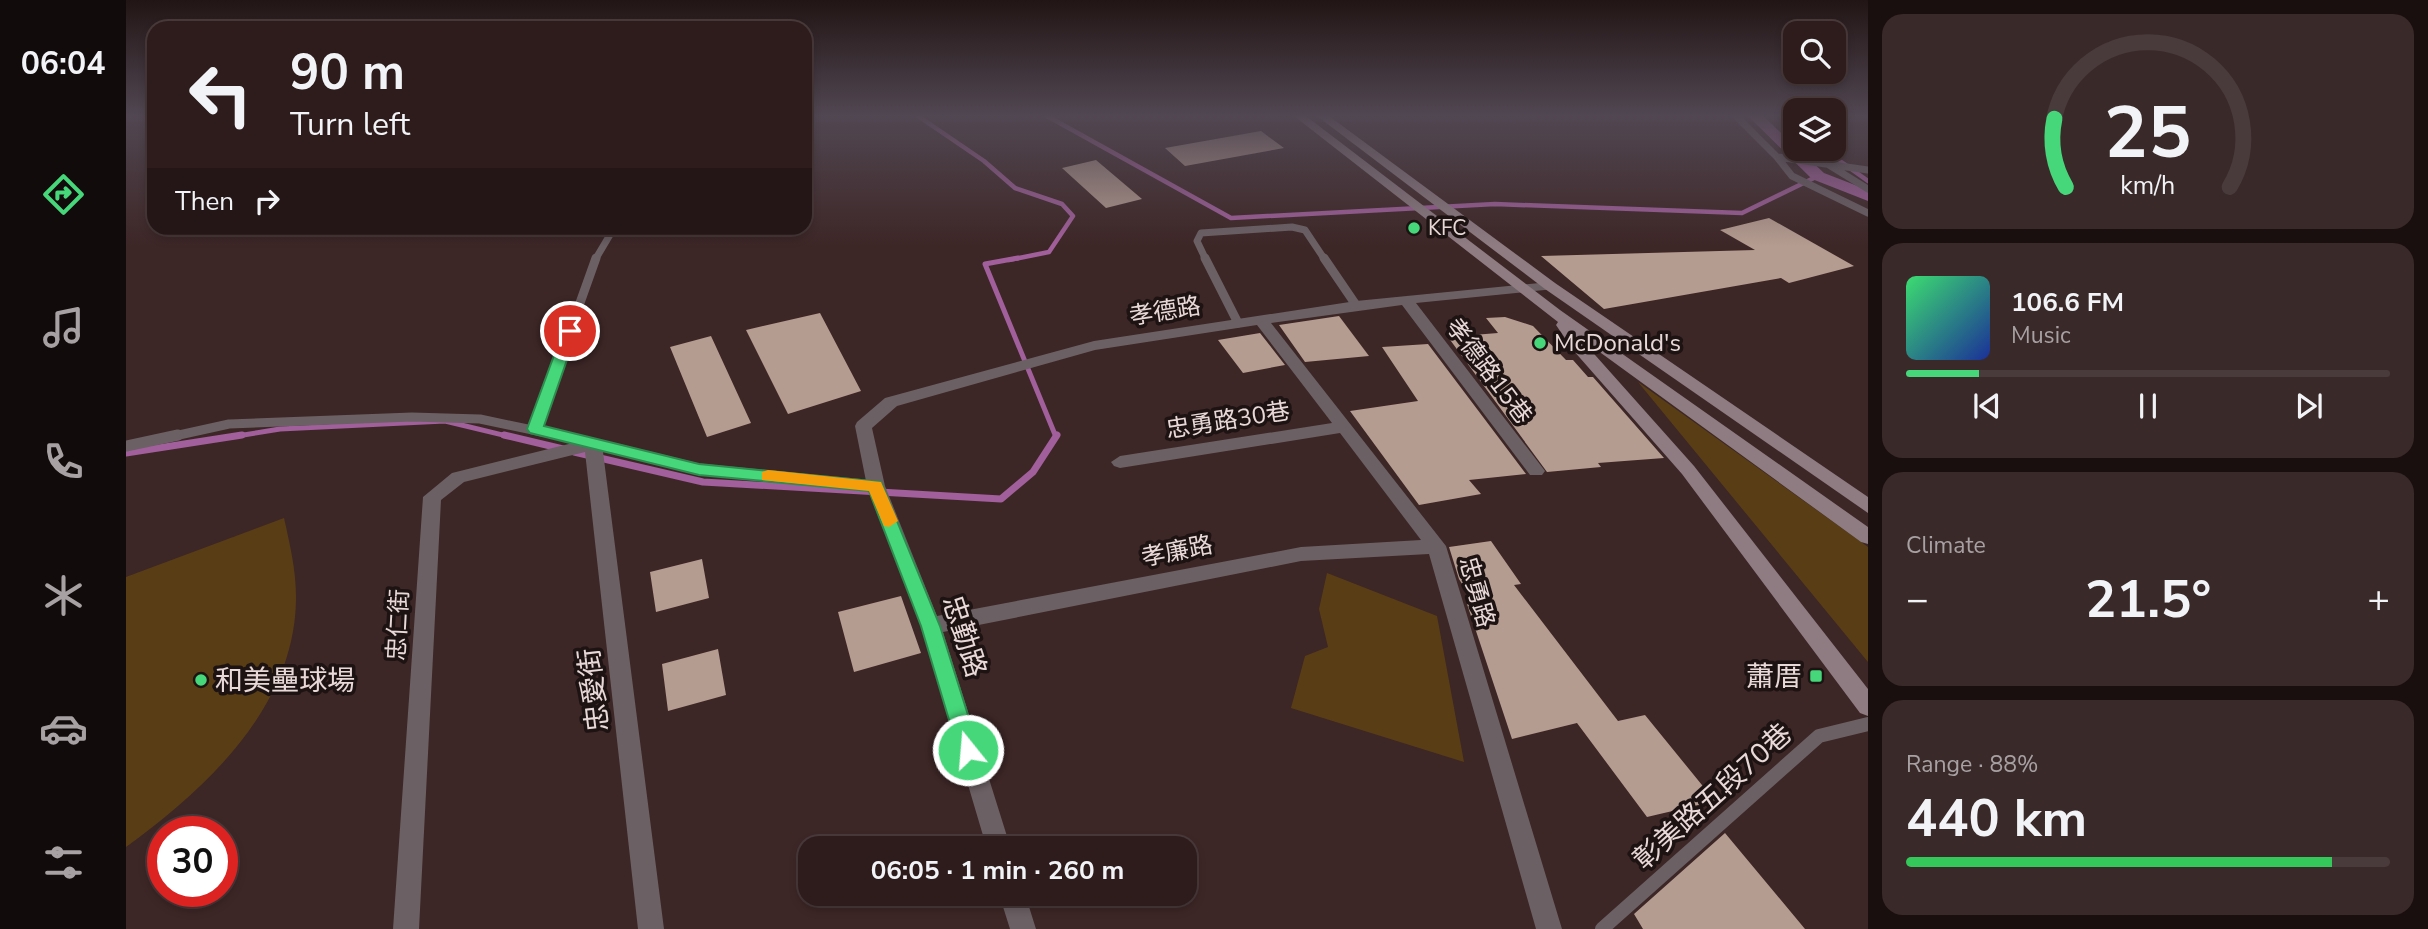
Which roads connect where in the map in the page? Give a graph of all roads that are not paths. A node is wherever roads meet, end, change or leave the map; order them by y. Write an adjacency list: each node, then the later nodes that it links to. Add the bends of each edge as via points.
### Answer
1 (1355, 159): 11 (main road)
2 (1380, 159): 10 (main road)
3 (1780, 159): 8 (lane, via 1798,179)
4 (1794, 159): 5 (lane)
5 (1827, 164): 6 (lane); 7 (lane)
6 (1868, 170)
7 (1868, 189)
8 (1868, 213)
9 (610, 235): 18 (lane, via 596,257)
10 (1550, 286): 11 (street, 孝德路); 24 (main road)
11 (1523, 290): 12 (street, 孝德路); 14 (main road)
12 (1405, 299): 13 (street, 孝德路); 22 (street, 孝德路15巷)
13 (1356, 305): 15 (street, 孝德路); 16 (lane, via 1308,233 1292,227 1208,231 1197,241)
14 (1555, 313): 25 (main road); 28 (main road, via 1578,347 1688,470)
15 (1260, 319): 16 (street, 孝德路); 17 (street, 忠勇路)
16 (1238, 323): 23 (street, 孝德路, via 1094,346 891,402 863,426)
17 (1343, 427): 21 (street, 忠勇路30巷); 26 (street, 忠勇路)
18 (535, 429): 19 (lane); 20 (lane, via 480,419 412,417 229,424)
19 (593, 444): 23 (lane, via 699,469); 32 (street, 忠仁街, via 458,477 432,496); 33 (street, 忠愛街)
20 (126, 446)
21 (1120, 462)
22 (1536, 471)
23 (876, 486): 27 (street, 忠勤路)
24 (1868, 506)
25 (1868, 537)
26 (1436, 546): 27 (street, 孝廉路, via 1301,554); 35 (street, 忠勇路)
27 (931, 626): 30 (street, 忠勤路)
28 (1868, 706)
29 (1868, 724): 36 (lane, 彰美路五段70巷, via 1819,736)
30 (995, 836)
31 (1016, 906): 34 (street)
32 (406, 929)
33 (652, 929)
34 (1023, 929)
35 (1549, 929)
36 (1602, 929)

